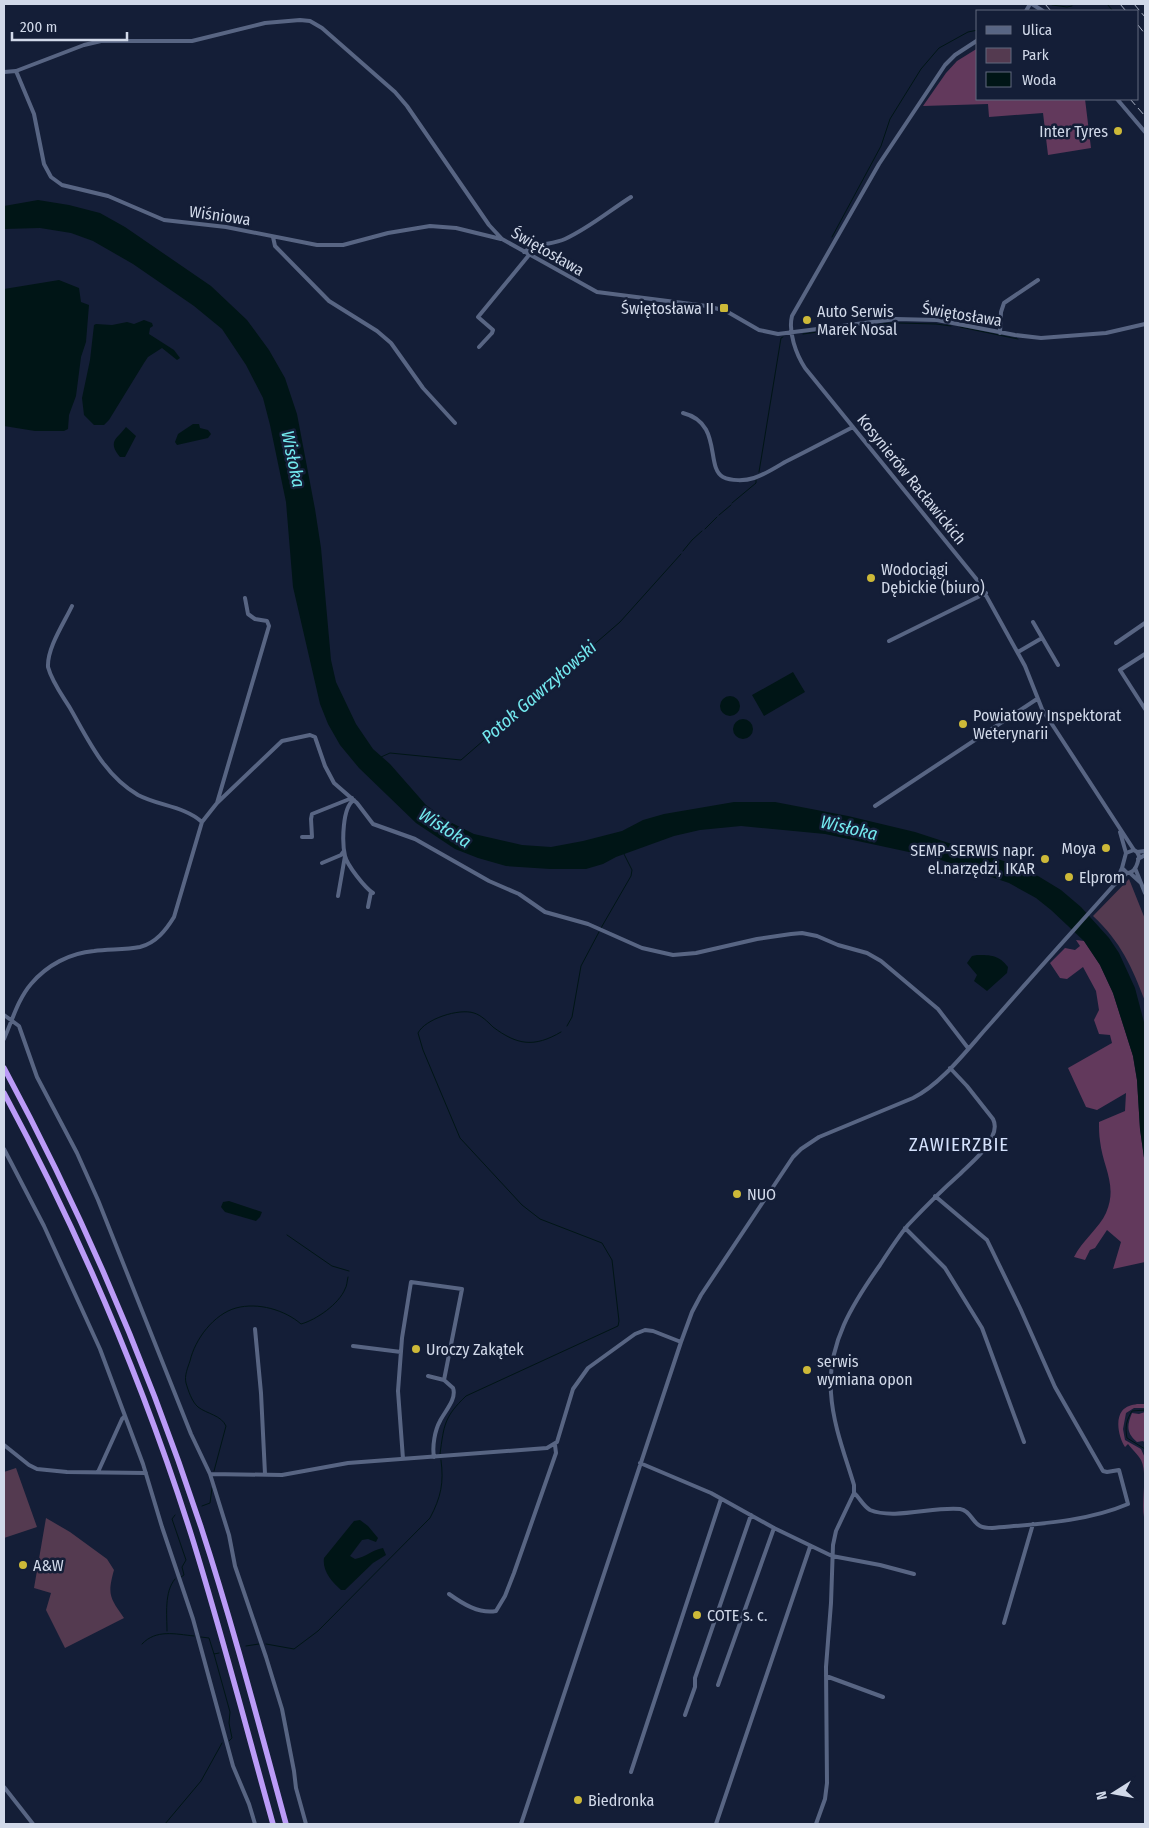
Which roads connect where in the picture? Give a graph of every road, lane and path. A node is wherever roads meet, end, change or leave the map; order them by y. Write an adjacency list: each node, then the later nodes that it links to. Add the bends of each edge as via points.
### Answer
1 (976, 41): 13 (street, via 946,65 878,164 792,316)
2 (16, 71): 3 (street, Świętosława); 7 (street, Wiśniowa, via 34,114 44,164 56,182 124,202 164,220 226,226); 8 (street, Świętosława, via 101,41 182,42 275,22 310,21 369,69 407,106)
3 (4, 72)
4 (1118, 100): 5 (street)
5 (1145, 132)
6 (631, 197): 9 (street, via 576,234)
7 (273, 237): 8 (street, Wiśniowa, via 336,246 430,226 456,228); 17 (street, via 274,244 329,302 391,343 423,388)
8 (502, 239): 9 (street, Świętosława)
9 (524, 252): 10 (street, Świętosława)
10 (529, 255): 13 (street, Świętosława, via 597,292 707,306 726,311 763,331); 15 (street, via 478,317 493,330)
11 (1038, 280): 14 (street, via 1004,303)
12 (1145, 324): 14 (street, Świętosława, via 1113,332 1057,338)
13 (792, 332): 14 (street, Świętosława, via 915,319); 18 (street, Kosynierów Racławickich, via 801,362)
14 (1000, 333)
15 (479, 347)
16 (683, 413): 18 (street, via 699,421 706,430 718,474 743,480 755,478)
17 (455, 423)
18 (853, 427): 19 (street, Kosynierów Racławickich)
19 (986, 593): 25 (street); 27 (street, Kosynierów Racławickich)
20 (245, 598): 33 (street, via 251,618 266,621 270,626)
21 (72, 606): 35 (street, via 55,640 48,667 95,753 109,771 130,789 146,799 188,812)
22 (1034, 622): 24 (street)
23 (1145, 623): 26 (street)
24 (1042, 638): 27 (street); 29 (street)
25 (889, 640)
26 (1116, 643)
27 (1018, 652): 30 (street, Kosynierów Racławickich)
28 (1145, 654): 31 (street, via 1120,670)
29 (1058, 664)
30 (1037, 698): 34 (street); 36 (street, Kosynierów Racławickich)
31 (1145, 709)
32 (353, 799): 33 (street, via 334,782 315,737 310,735 282,741); 37 (street, via 312,814 312,837); 38 (street, via 346,809); 57 (street, via 369,820 378,826 415,839 489,881 519,894 545,912 588,924 642,948 668,954 687,954 802,933 867,953 938,1009)
33 (217, 803): 35 (street)
34 (875, 806)
35 (202, 822): 55 (street, via 174,917 166,929 141,947 93,951 54,964 30,985)
36 (1119, 828): 39 (street, Kosynierów Racławickich); 41 (street, Kosynierów Racławickich)
37 (302, 837)
38 (344, 851): 43 (street); 45 (street)
39 (1135, 851): 40 (street); 41 (street); 44 (street)
40 (1145, 851)
41 (1126, 853): 46 (street)
42 (1145, 854): 44 (street)
43 (345, 856): 52 (street); 53 (street, via 372,892)
44 (1138, 860): 47 (street)
45 (322, 863)
46 (1122, 868): 48 (street); 50 (street)
47 (1135, 868): 48 (street); 49 (street)
48 (1129, 873): 49 (street); 50 (street)
49 (1141, 883): 51 (street)
50 (1114, 885): 57 (street)
51 (1145, 893)
52 (338, 896)
53 (368, 907)
54 (4, 1015): 55 (street)
55 (11, 1021): 56 (street); 79 (street, via 19,1026 37,1077 98,1200)
56 (4, 1039)
57 (968, 1048): 59 (street)
58 (4, 1068): 100 (highway, via 53,1162 97,1258 152,1392 201,1529)
59 (950, 1068): 62 (street, via 984,1106 995,1127 979,1155); 65 (street, via 922,1094 819,1137 793,1157 701,1295)
60 (4, 1093): 99 (highway, via 95,1283 170,1473 219,1626)
61 (4, 1149): 70 (street, via 44,1226 100,1349)
62 (936, 1196): 63 (street); 84 (street, via 987,1240 1055,1387 1103,1470 1119,1470 1128,1504 1114,1510)
63 (905, 1228): 71 (street, via 945,1268 975,1315); 81 (street, via 856,1302 843,1326 832,1361 831,1393 835,1422)
64 (255, 1329): 80 (street)
65 (681, 1342): 73 (street, via 645,1330 588,1368 573,1390); 76 (street)
66 (353, 1346): 67 (street)
67 (401, 1352): 69 (street, via 411,1282 462,1289); 75 (street, via 398,1391)
68 (428, 1376): 69 (street)
69 (444, 1380): 74 (street, via 453,1388 454,1395 438,1425)
70 (125, 1416): 77 (street); 78 (street)
71 (1024, 1442)
72 (4, 1445): 77 (street, via 38,1469)
73 (555, 1445): 74 (street); 89 (street, via 556,1453 514,1573 496,1611 477,1610)
74 (434, 1457): 75 (street)
75 (403, 1459): 80 (street, via 298,1473)
76 (640, 1463): 82 (street); 102 (street)
77 (98, 1472): 78 (street)
78 (146, 1473): 98 (street, via 193,1618 233,1766)
79 (210, 1474): 80 (street); 101 (street, via 227,1526 234,1566 282,1709)
80 (265, 1474)
81 (854, 1493): 84 (street, via 870,1510 963,1509 981,1527); 87 (street, via 836,1531)
82 (722, 1499): 83 (street); 95 (street)
83 (751, 1516): 85 (street); 94 (street)
84 (1033, 1524): 90 (street)
85 (774, 1528): 86 (street); 92 (street)
86 (810, 1547): 87 (street); 103 (street)
87 (832, 1556): 88 (street); 91 (street)
88 (914, 1574)
89 (449, 1594)
90 (1004, 1624)
91 (826, 1676): 93 (street); 104 (street, via 828,1783)
92 (718, 1685)
93 (883, 1697)
94 (685, 1715)
95 (631, 1772)
96 (4, 1787): 97 (street)
97 (33, 1824)
98 (255, 1824)
99 (273, 1824)
100 (287, 1824)
101 (306, 1824)
102 (521, 1824)
103 (716, 1824)
104 (816, 1824)

